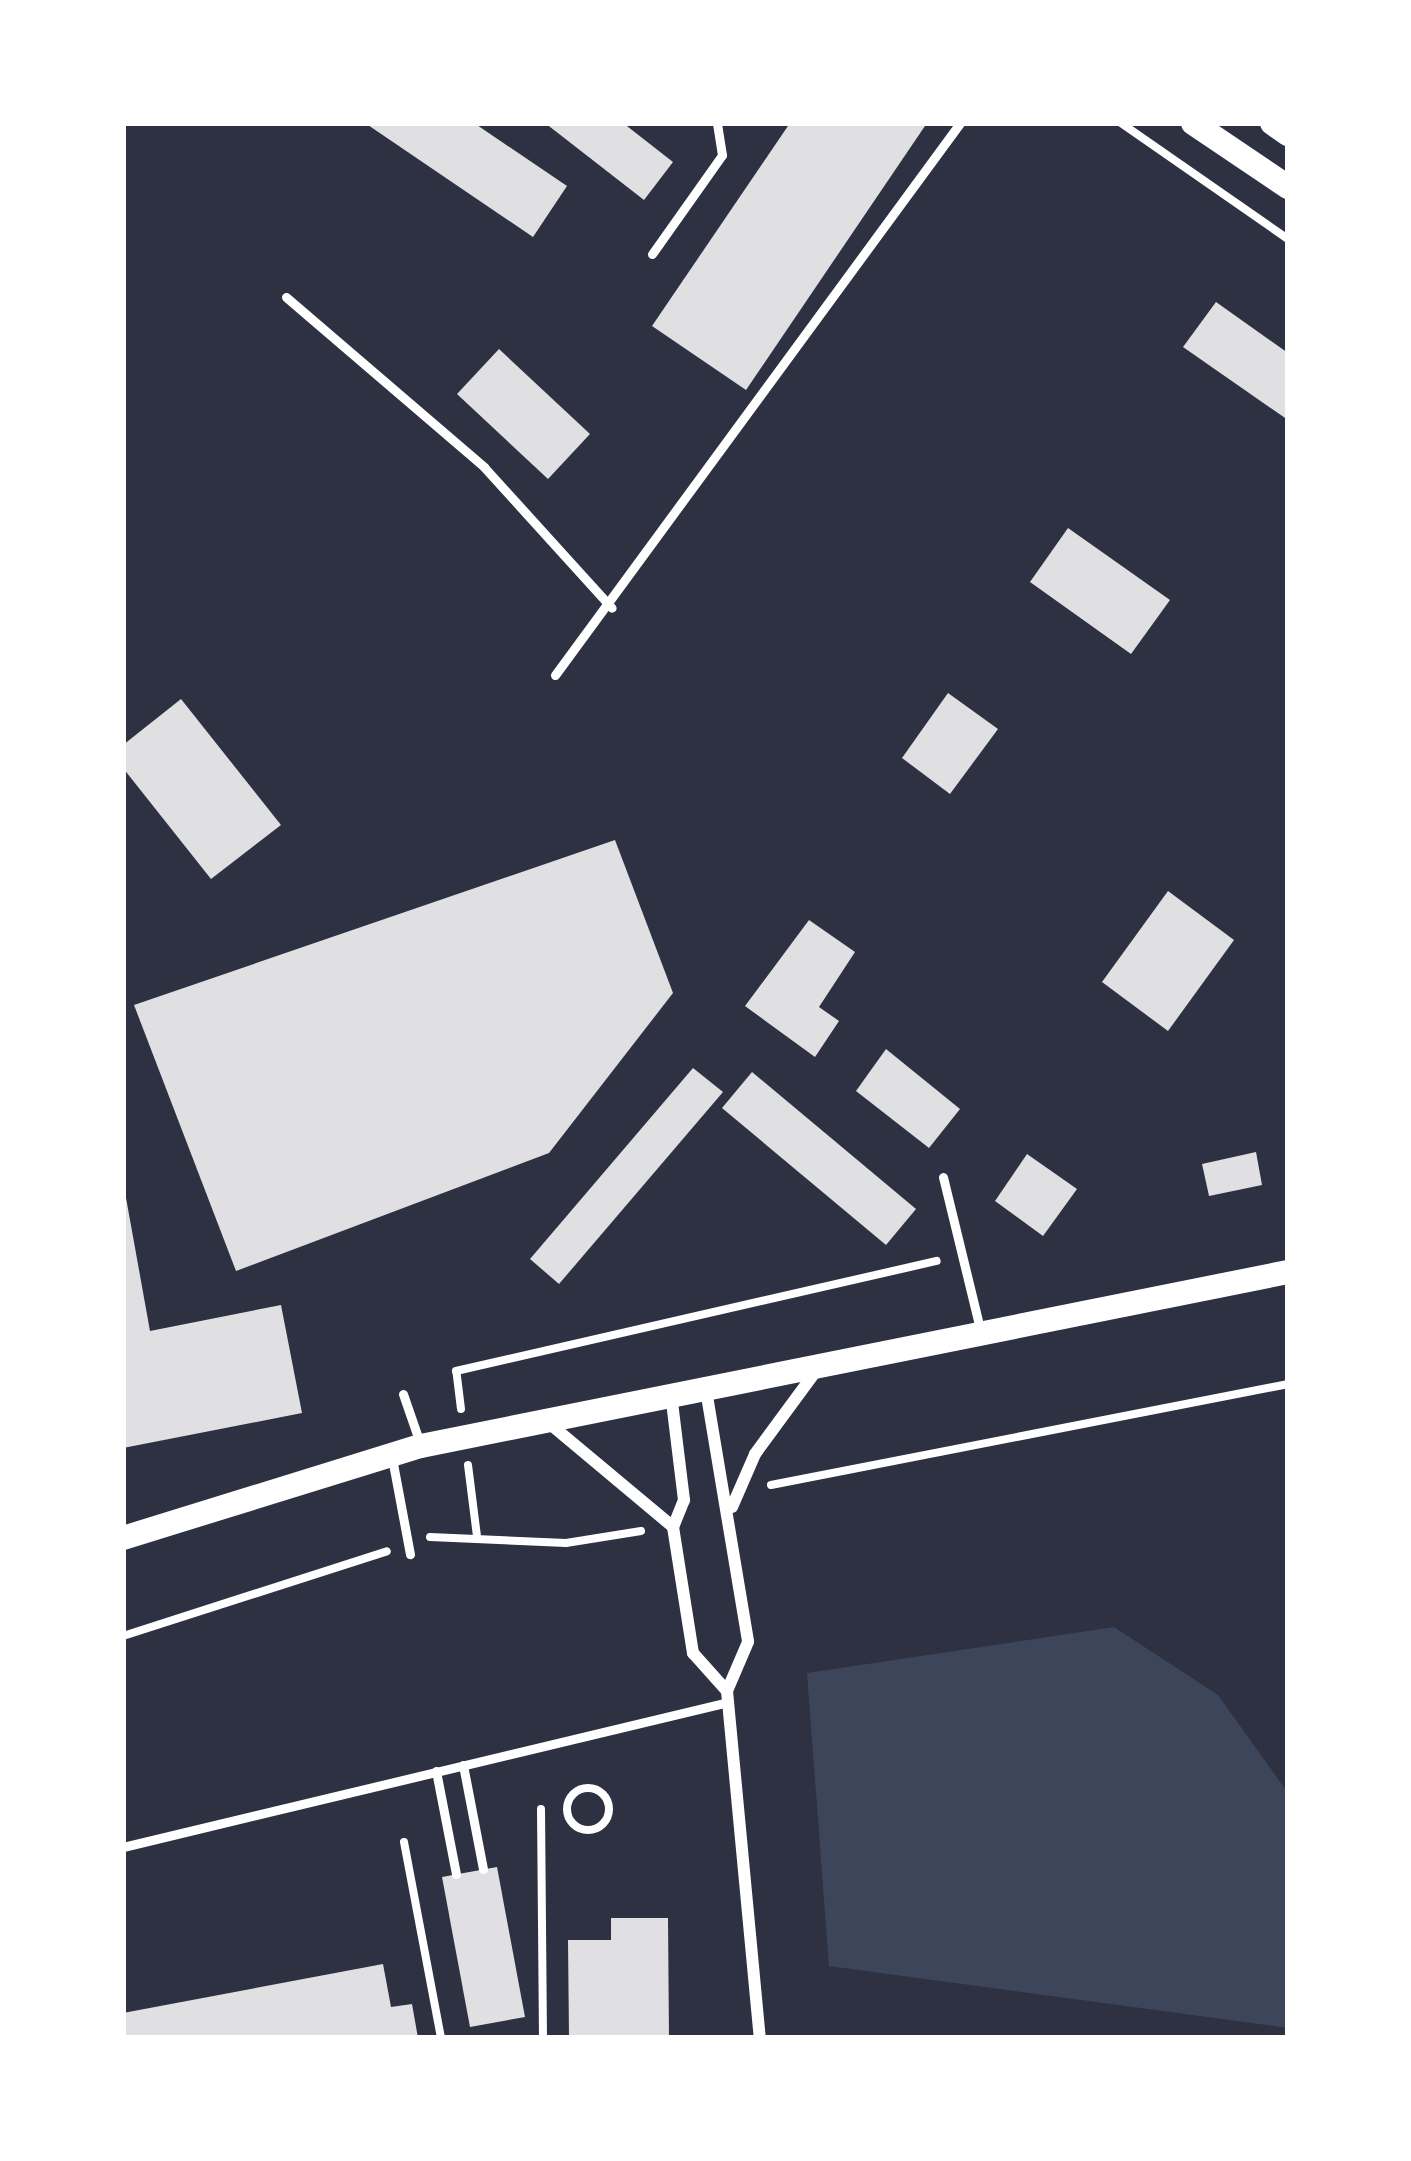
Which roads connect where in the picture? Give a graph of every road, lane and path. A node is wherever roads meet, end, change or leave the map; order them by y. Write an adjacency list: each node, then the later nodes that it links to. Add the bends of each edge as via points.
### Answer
1 (717, 123): 9 (lane, via 722,155)
2 (960, 123): 11 (lane)
3 (1120, 123): 8 (path)
4 (1193, 123): 7 (main road)
5 (1272, 123): 6 (main road)
6 (1288, 134)
7 (1288, 187)
8 (1288, 239)
9 (652, 254)
10 (286, 297): 11 (lane, via 484,467)
11 (612, 608): 12 (lane)
12 (556, 675)
13 (944, 1177): 14 (lane)
14 (962, 1256): 16 (lane); 18 (path)
15 (1288, 1271): 16 (main road)
16 (980, 1332): 17 (main road)
17 (821, 1364): 20 (main road); 27 (street, via 754,1454)
18 (457, 1371)
19 (1288, 1384): 26 (path)
20 (705, 1388): 22 (main road); 27 (street)
21 (403, 1394): 24 (lane)
22 (671, 1394): 23 (main road); 28 (street, via 684,1500)
23 (544, 1419): 24 (main road); 28 (street)
24 (421, 1446): 25 (main road)
25 (391, 1453): 30 (main road); 31 (lane)
26 (758, 1488)
27 (732, 1507): 33 (street, via 748,1642)
28 (673, 1527): 33 (street, via 693,1653)
29 (643, 1531): 31 (path, via 566,1543 442,1533)
30 (123, 1538)
31 (409, 1549): 32 (path)
32 (123, 1636)
33 (728, 1696): 34 (lane); 44 (street)
34 (463, 1765): 35 (lane); 40 (lane)
35 (436, 1771): 39 (lane); 41 (lane)
36 (541, 1809): 43 (path)
37 (593, 1830): 37 (path, via 610,1810 583,1788 570,1820)
38 (404, 1842): 42 (path)
39 (123, 1847)
40 (483, 1869)
41 (456, 1874)
42 (441, 2038)
43 (543, 2038)
44 (760, 2038)

